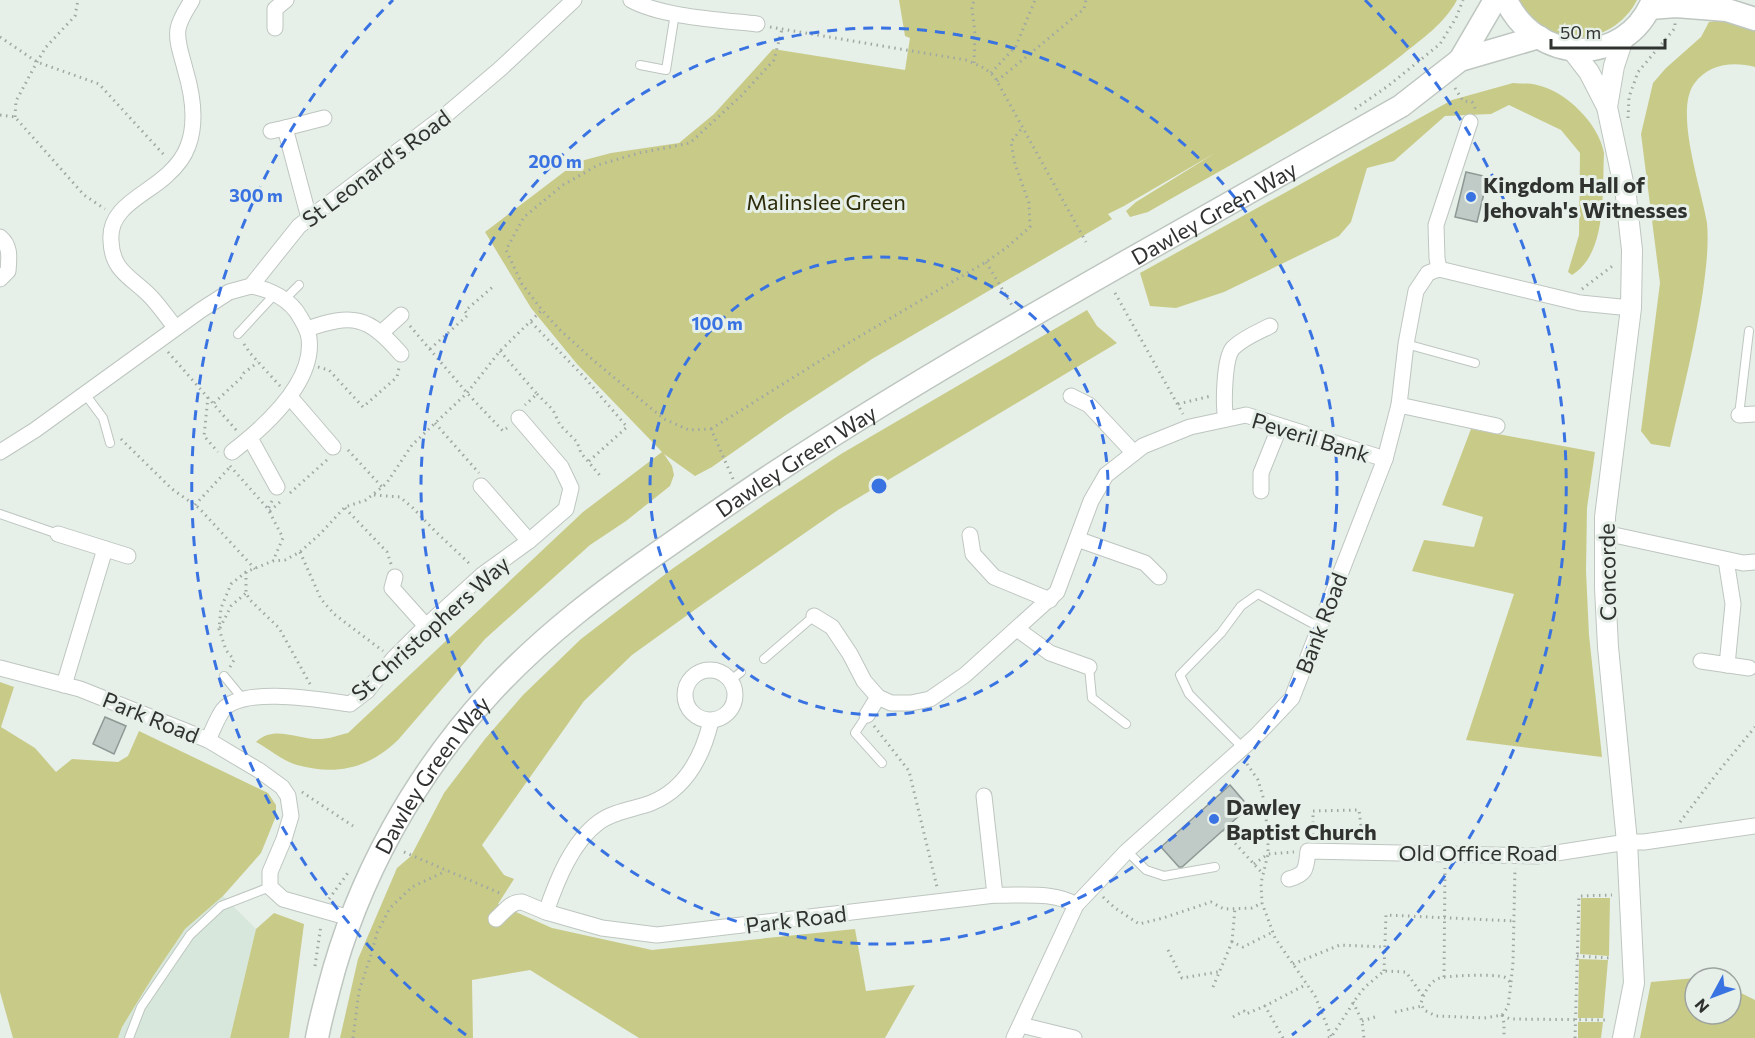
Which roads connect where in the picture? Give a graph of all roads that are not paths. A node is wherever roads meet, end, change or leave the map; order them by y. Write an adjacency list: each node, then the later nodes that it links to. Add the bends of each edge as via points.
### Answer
1 (192, 0): 31 (street, via 178,35 192,101 192,134 186,151 168,175 116,217 110,237 116,264)
2 (574, 0): 21 (street, St Leonard's Road, via 447,114)
3 (632, 0): 9 (street)
4 (1495, 0): 16 (main road, Dawley Green Way)
5 (1506, 0): 13 (main road, via 1515,15)
6 (276, 3): 12 (street)
7 (1652, 4): 8 (main road); 14 (main road)
8 (1721, 5): 10 (main road)
9 (675, 14): 11 (street); 17 (lane, via 666,70)
10 (1755, 19)
11 (757, 24)
12 (275, 28)
13 (1539, 37): 15 (main road); 16 (main road, Dawley Green Way)
14 (1623, 39): 15 (main road, via 1596,49); 18 (street, Concorde)
15 (1572, 50): 18 (street, Concorde)
16 (1460, 60): 102 (main road, Dawley Green Way, via 1401,106 856,420 606,588 531,651 490,693 441,755 377,857)
17 (640, 66)
18 (1607, 107): 28 (street, Concorde, via 1626,196 1632,250)
19 (324, 118): 21 (street, via 278,129)
20 (1470, 122): 23 (street, via 1436,225)
21 (309, 218): 26 (street, St Leonard's Road)
22 (0, 237): 24 (street, via 10,252 8,271)
23 (1439, 269): 28 (street, via 1580,303); 36 (street, Bank Road, via 1428,273 1416,291)
24 (0, 279)
25 (299, 285): 27 (lane)
26 (251, 286): 27 (street, via 268,289); 31 (street, via 229,292)
27 (280, 297): 32 (street, via 296,309); 35 (lane)
28 (1631, 308): 60 (street, Concorde)
29 (401, 315): 34 (street)
30 (1270, 326): 46 (street, via 1249,336 1229,355 1224,392)
31 (174, 327): 39 (street)
32 (307, 329): 34 (street, via 348,319 368,324); 41 (street, via 308,356)
33 (1749, 331): 44 (lane)
34 (381, 333): 37 (street)
35 (238, 334)
36 (1406, 344): 38 (lane); 42 (street, Bank Road)
37 (401, 354)
38 (1475, 363)
39 (85, 394): 50 (lane, via 103,418); 52 (street)
40 (1071, 396): 53 (street, via 1089,405)
41 (290, 397): 49 (street); 51 (street)
42 (1399, 405): 48 (street); 55 (street, Bank Road)
43 (1755, 414): 44 (street)
44 (1739, 415)
45 (519, 418): 64 (street, St Christophers Way, via 561,467 571,488 566,509)
46 (1226, 419): 47 (street, Peveril Bank, via 1246,415); 53 (street, Peveril Bank, via 1190,427)
47 (1280, 426): 55 (street, Peveril Bank); 58 (street, via 1261,472)
48 (1497, 426)
49 (248, 440): 54 (street); 57 (street)
50 (110, 443)
51 (333, 447)
52 (0, 452)
53 (1134, 453): 63 (street, Peveril Bank, via 1106,476 1090,501)
54 (231, 459)
55 (1385, 459): 74 (street, Bank Road)
56 (481, 486): 64 (street)
57 (277, 487)
58 (1261, 491)
59 (0, 514): 61 (lane)
60 (1605, 533): 67 (street); 94 (street, Concorde, via 1608,647)
61 (58, 534): 65 (street)
62 (970, 536): 71 (street, via 972,554 994,577)
63 (1077, 539): 70 (street, via 1145,563); 71 (street, Peveril Bank, via 1057,592)
64 (529, 541): 73 (street, St Christophers Way, via 482,575)
65 (105, 549): 66 (street); 83 (street)
66 (128, 556)
67 (1726, 560): 68 (street); 78 (street, via 1734,604)
68 (1755, 562)
69 (395, 577): 73 (street, via 392,588)
70 (1158, 577)
71 (1050, 600): 75 (street, Peveril Bank)
72 (814, 616): 76 (lane); 84 (street, via 832,627)
73 (426, 626): 85 (street, St Christophers Way, via 367,691 350,704)
74 (1319, 627): 90 (street, Bank Road, via 1292,698); 90 (lane, via 1258,594 1241,606 1180,675 1189,694)
75 (1017, 629): 79 (street, via 1050,653); 84 (street, Peveril Bank, via 965,675 930,699 891,703)
76 (764, 659)
77 (1701, 661): 78 (street)
78 (1727, 665): 81 (street)
79 (1089, 667): 88 (lane, via 1092,698)
80 (0, 668): 83 (street, Park Road)
81 (1749, 668)
82 (224, 676): 85 (lane)
83 (64, 685): 89 (street, Park Road)
84 (878, 697): 86 (street)
85 (243, 699): 89 (street, via 224,710)
86 (867, 715): 91 (lane, via 855,733)
87 (711, 721): 87 (street, via 688,709 687,683 700,671 736,676 731,710); 101 (street, via 696,764 681,783 652,802 601,820 588,833 567,861)
88 (1126, 724)
89 (208, 740): 98 (street, Park Road, via 260,771 288,796 291,816 270,872)
90 (1240, 750): 95 (street, Bank Road)
91 (882, 763)
92 (984, 796): 99 (street)
93 (1755, 826): 94 (street, Old Office Road)
94 (1627, 842): 97 (street, Old Office Road, via 1537,856 1308,851 1304,872); 108 (street, Concorde, via 1634,983)
95 (1127, 852): 96 (lane, via 1146,870 1164,876); 100 (street, Bank Road)
96 (1215, 867)
97 (1289, 879)
98 (270, 887): 102 (street, via 283,899); 105 (lane, via 221,906 190,935 141,1007)
99 (995, 895): 100 (street, Park Road, via 1049,896); 101 (street, Park Road, via 657,935 602,928)
100 (1076, 905): 104 (street)
101 (546, 912): 103 (street, Park Road, via 518,902)
102 (350, 918): 106 (main road, Dawley Green Way)
103 (496, 919)
104 (1018, 1031): 107 (street)
105 (129, 1038)
106 (317, 1038)
107 (1074, 1038)
108 (1623, 1038)

